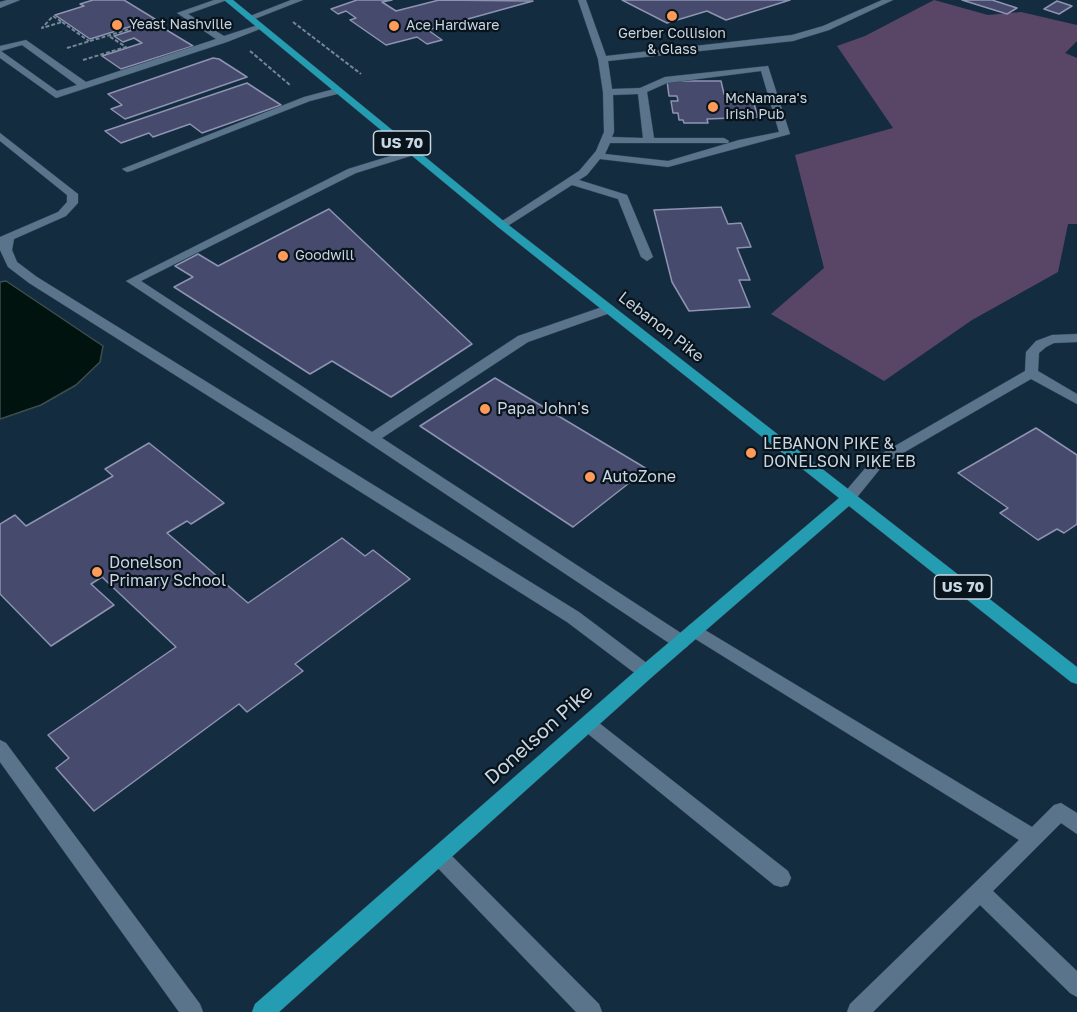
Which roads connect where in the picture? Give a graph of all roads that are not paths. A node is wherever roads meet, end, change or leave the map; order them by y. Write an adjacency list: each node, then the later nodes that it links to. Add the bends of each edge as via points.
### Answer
1 (16, 0): 7 (street)
2 (223, 0): 10 (street, via 181,13)
3 (228, 0): 8 (main road, Lebanon Pike / US 70)
4 (299, 0): 8 (street)
5 (582, 0): 13 (street)
6 (889, 0): 13 (street, via 793,38)
7 (0, 5)
8 (249, 18): 9 (main road, Lebanon Pike / US 70)
9 (261, 27): 10 (street); 15 (main road, Lebanon Pike / US 70)
10 (228, 38): 14 (street)
11 (0, 49): 14 (street, via 23,42)
12 (0, 54): 14 (street, via 56,95)
13 (603, 59): 17 (street)
14 (85, 86)
15 (338, 91): 22 (main road, Lebanon Pike / US 70); 24 (street, via 307,99)
16 (642, 91): 17 (street); 20 (street); 21 (street, via 665,80 765,68 785,134)
17 (608, 92): 19 (street)
18 (0, 136): 27 (street, via 73,194 72,203 62,214)
19 (606, 140): 20 (street); 23 (street)
20 (650, 141): 21 (street)
21 (743, 142): 23 (street, via 668,164)
22 (413, 152): 26 (main road, Lebanon Pike / US 70); 33 (street, via 352,171 132,281)
23 (598, 156): 25 (street)
24 (127, 169)
25 (571, 181): 26 (street); 28 (street, via 623,197)
26 (502, 225): 29 (main road, Lebanon Pike / US 70)
27 (4, 240): 36 (street, via 12,264 33,280 573,616)
28 (647, 257)
29 (609, 309): 33 (street, via 523,339); 34 (main road, Lebanon Pike / US 70)
30 (1077, 338): 31 (street, via 1052,339 1041,344 1033,352)
31 (1031, 373): 32 (street); 34 (street, via 879,461)
32 (1077, 400)
33 (372, 438): 35 (street)
34 (849, 497): 35 (main road, Donelson Pike); 37 (main road, Lebanon Pike / US 70)
35 (688, 636): 36 (main road, Donelson Pike); 41 (street)
36 (646, 672): 38 (main road, Donelson Pike)
37 (1077, 677)
38 (588, 724): 42 (main road, Donelson Pike); 43 (street)
39 (0, 748): 46 (street)
40 (1077, 825): 41 (street, via 1061,811)
41 (1035, 839): 44 (street)
42 (439, 856): 47 (main road, Donelson Pike); 48 (street)
43 (780, 878)
44 (980, 892): 45 (street); 49 (street)
45 (1077, 986)
46 (192, 1012)
47 (263, 1012)
48 (591, 1012)
49 (858, 1012)

